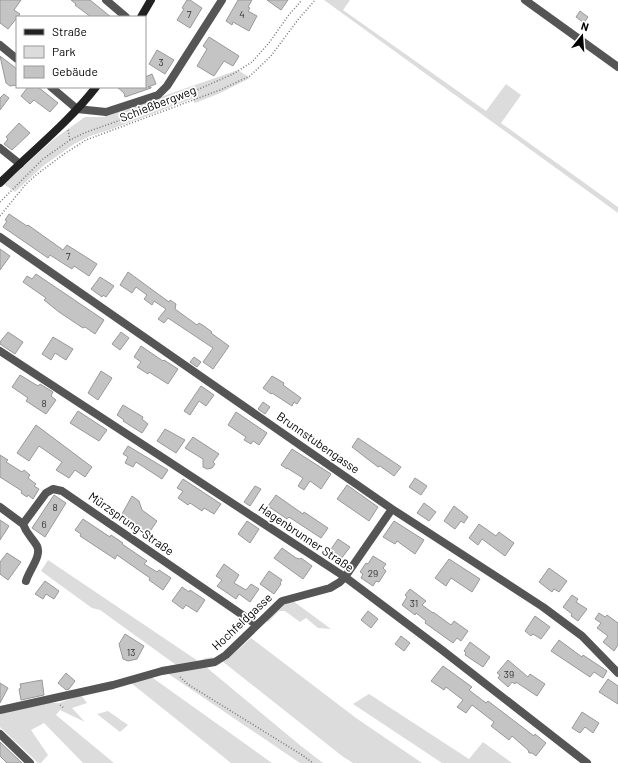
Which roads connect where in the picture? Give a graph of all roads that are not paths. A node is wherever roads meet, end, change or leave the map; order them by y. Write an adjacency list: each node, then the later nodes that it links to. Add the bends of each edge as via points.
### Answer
1 (106, 0): 5 (street)
2 (151, 0): 6 (main road)
3 (222, 0): 12 (street, via 162,93 106,112)
4 (525, 0): 9 (street)
5 (125, 16)
6 (142, 16)
7 (0, 45): 8 (street)
8 (16, 58)
9 (618, 67)
10 (52, 88): 12 (street)
11 (95, 88): 12 (main road)
12 (78, 109): 14 (main road)
13 (0, 148): 14 (street)
14 (20, 164): 15 (main road)
15 (0, 183)
16 (0, 237): 19 (street, Brunnstubengasse)
17 (0, 351): 21 (street, Hagenbrunner Straße)
18 (0, 507): 20 (street)
19 (392, 508): 21 (street, Hochfeldgasse); 24 (street, Brunnstubengasse, via 561,619 594,647)
20 (23, 524): 22 (street, via 27,534 38,547 36,560); 23 (street, Mürzsprung-Straße, via 46,493 58,489)
21 (345, 577): 23 (street, Hochfeldgasse, via 330,588 282,601); 28 (street, Hagenbrunner Straße)
22 (26, 581)
23 (257, 625): 25 (street, Hochfeldgasse, via 221,659 208,664 149,674 113,685)
24 (618, 673)
25 (0, 710)
26 (0, 734): 27 (street)
27 (30, 763)
28 (587, 763)

